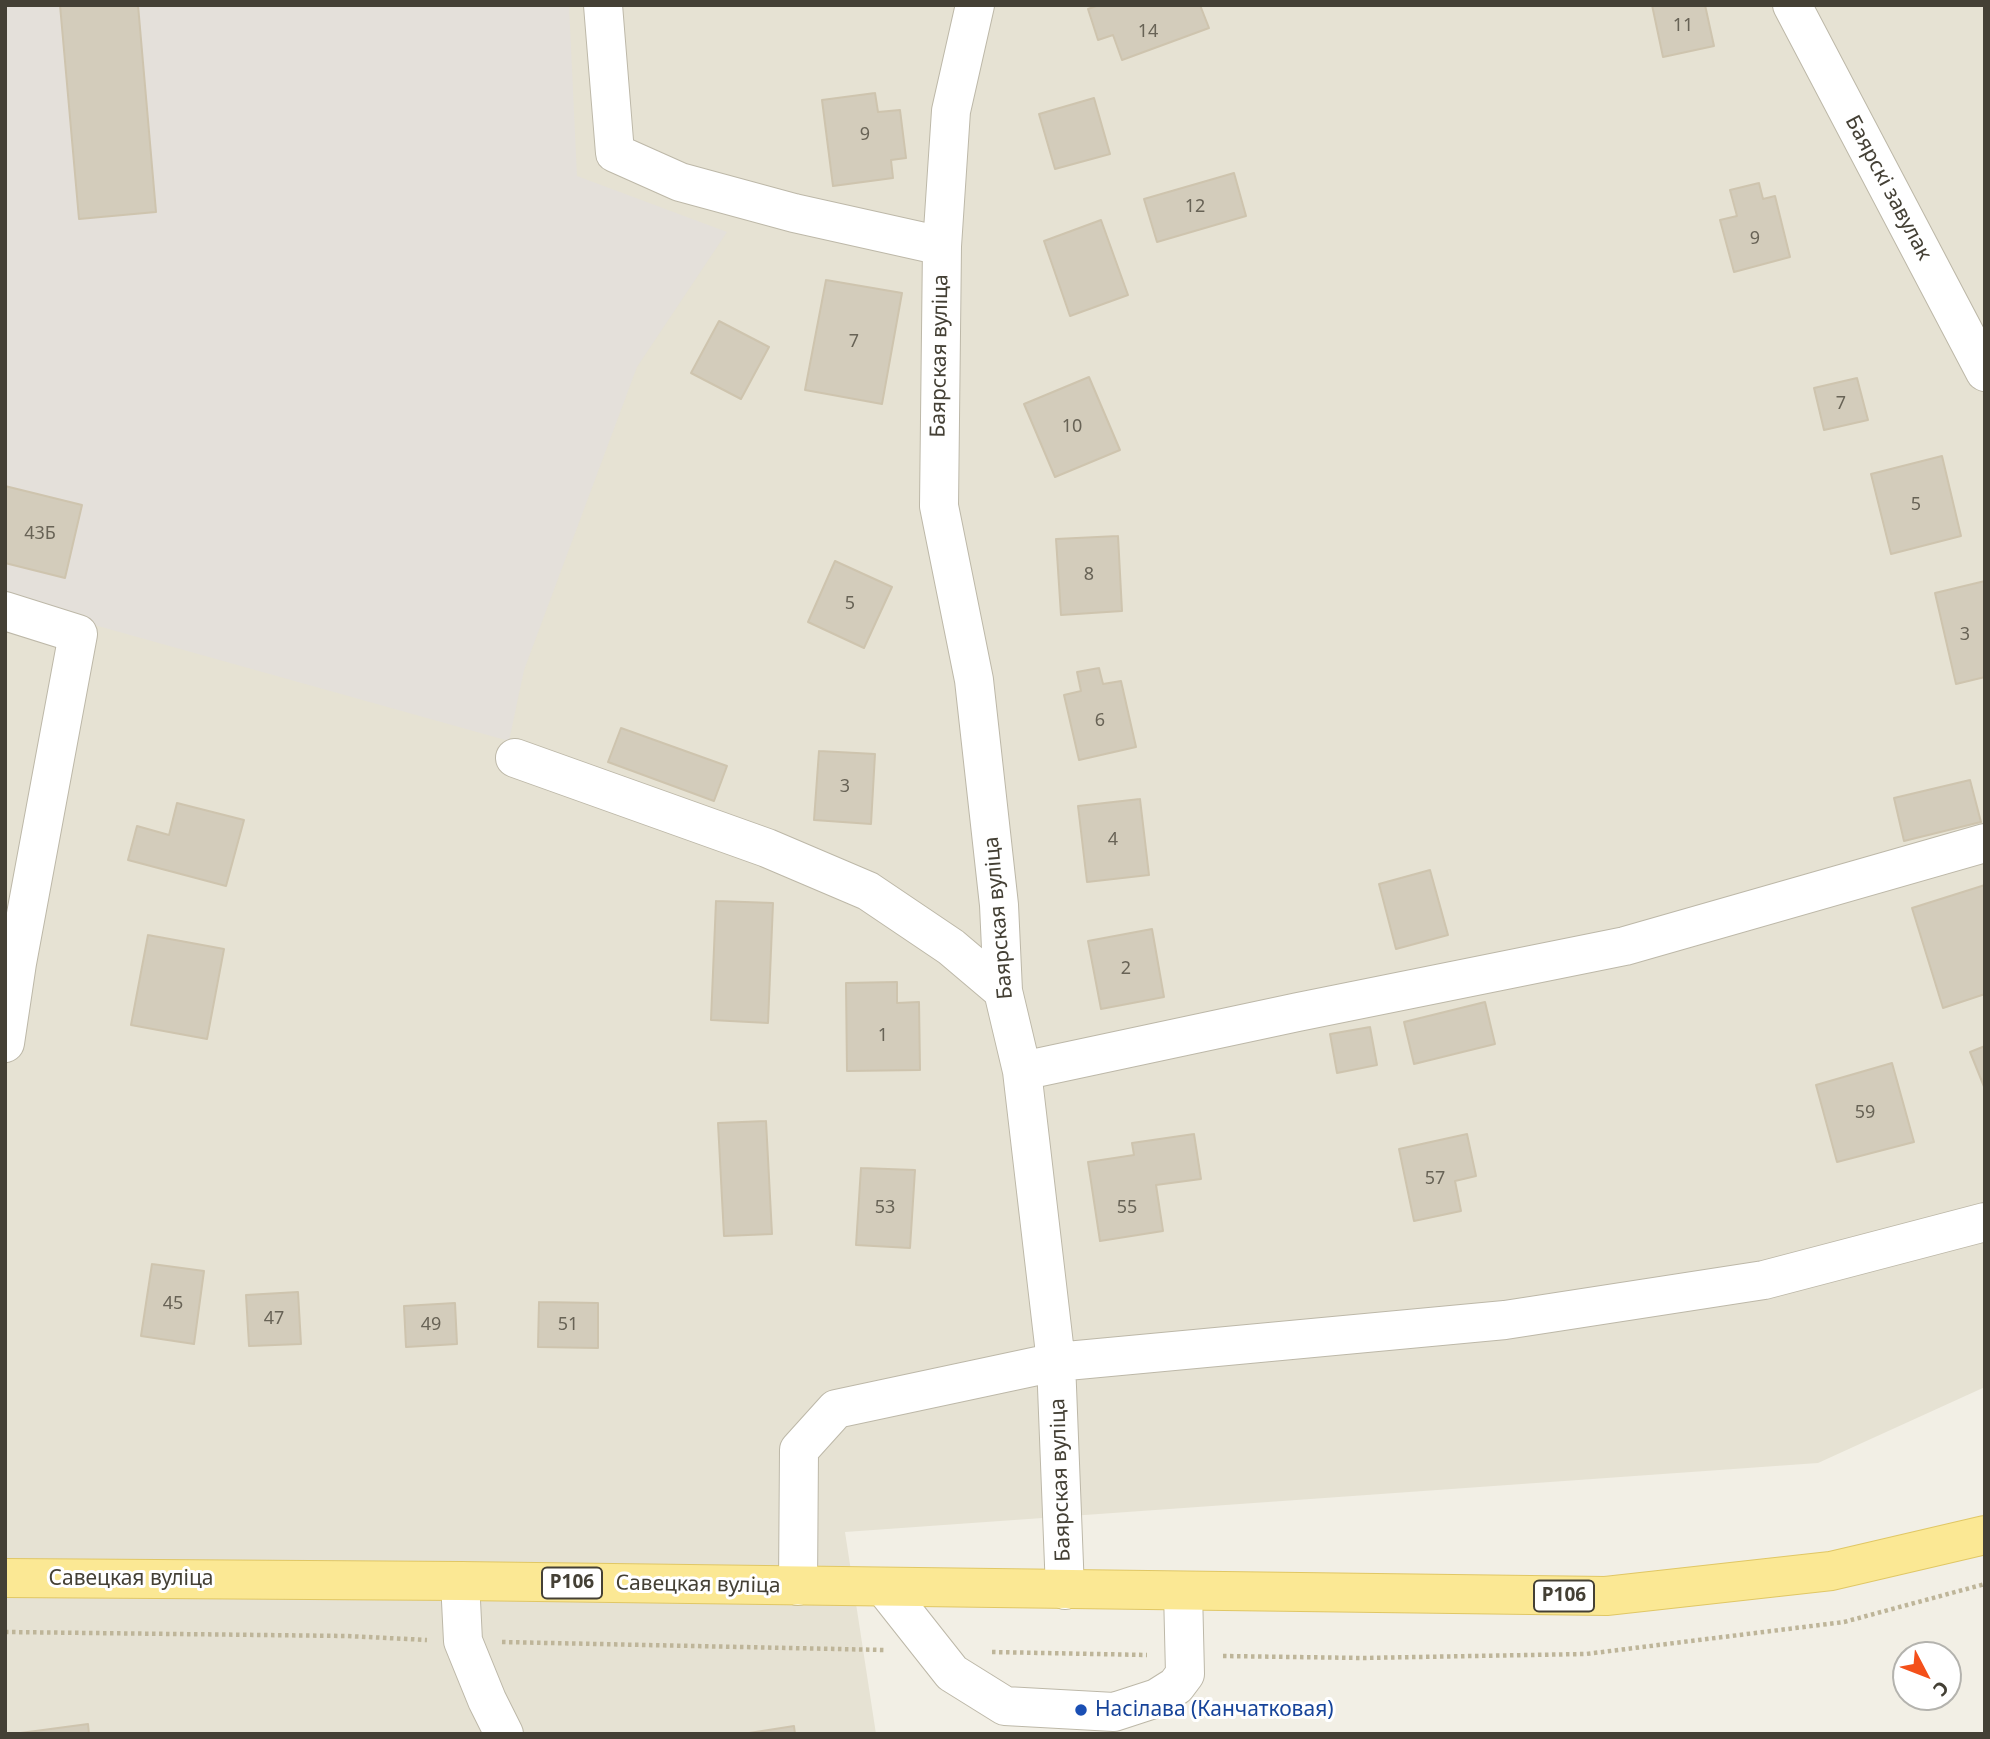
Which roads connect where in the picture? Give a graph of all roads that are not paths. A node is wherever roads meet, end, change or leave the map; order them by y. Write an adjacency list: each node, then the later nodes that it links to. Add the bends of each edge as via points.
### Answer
1 (603, 5): 4 (street, via 615,153 680,182)
2 (975, 5): 4 (street, Баярская вуліца, via 951,111)
3 (1792, 5): 5 (street, Баярскі завулак)
4 (942, 246): 9 (street, Баярская вуліца, via 939,506 974,680 999,905)
5 (1985, 372)
6 (5, 611): 10 (street, via 78,634)
7 (515, 758): 9 (street, via 767,848 868,891 951,947)
8 (1985, 843): 11 (street, via 1625,946)
9 (1003, 991): 11 (street, Баярская вуліца)
10 (5, 1043)
11 (1022, 1071): 13 (street, Баярская вуліца)
12 (1985, 1222): 13 (street, via 1764,1280 1505,1320)
13 (1056, 1362): 17 (street, via 836,1409 799,1450); 19 (street, Баярская вуліца)
14 (1985, 1535): 20 (main road, Р106, via 1831,1571 1605,1597)
15 (5, 1578): 16 (main road, Савецкая вуліца / Р106)
16 (460, 1581): 17 (main road, Савецкая вуліца / Р106); 21 (street, via 463,1641)
17 (798, 1586): 18 (main road, Савецкая вуліца / Р106)
18 (884, 1587): 19 (main road, Савецкая вуліца / Р106); 20 (street, via 952,1673 1005,1706 1114,1712 1157,1698 1185,1674)
19 (1065, 1590): 20 (main road, Савецкая вуліца / Р106)
20 (1184, 1591)
21 (504, 1734)

